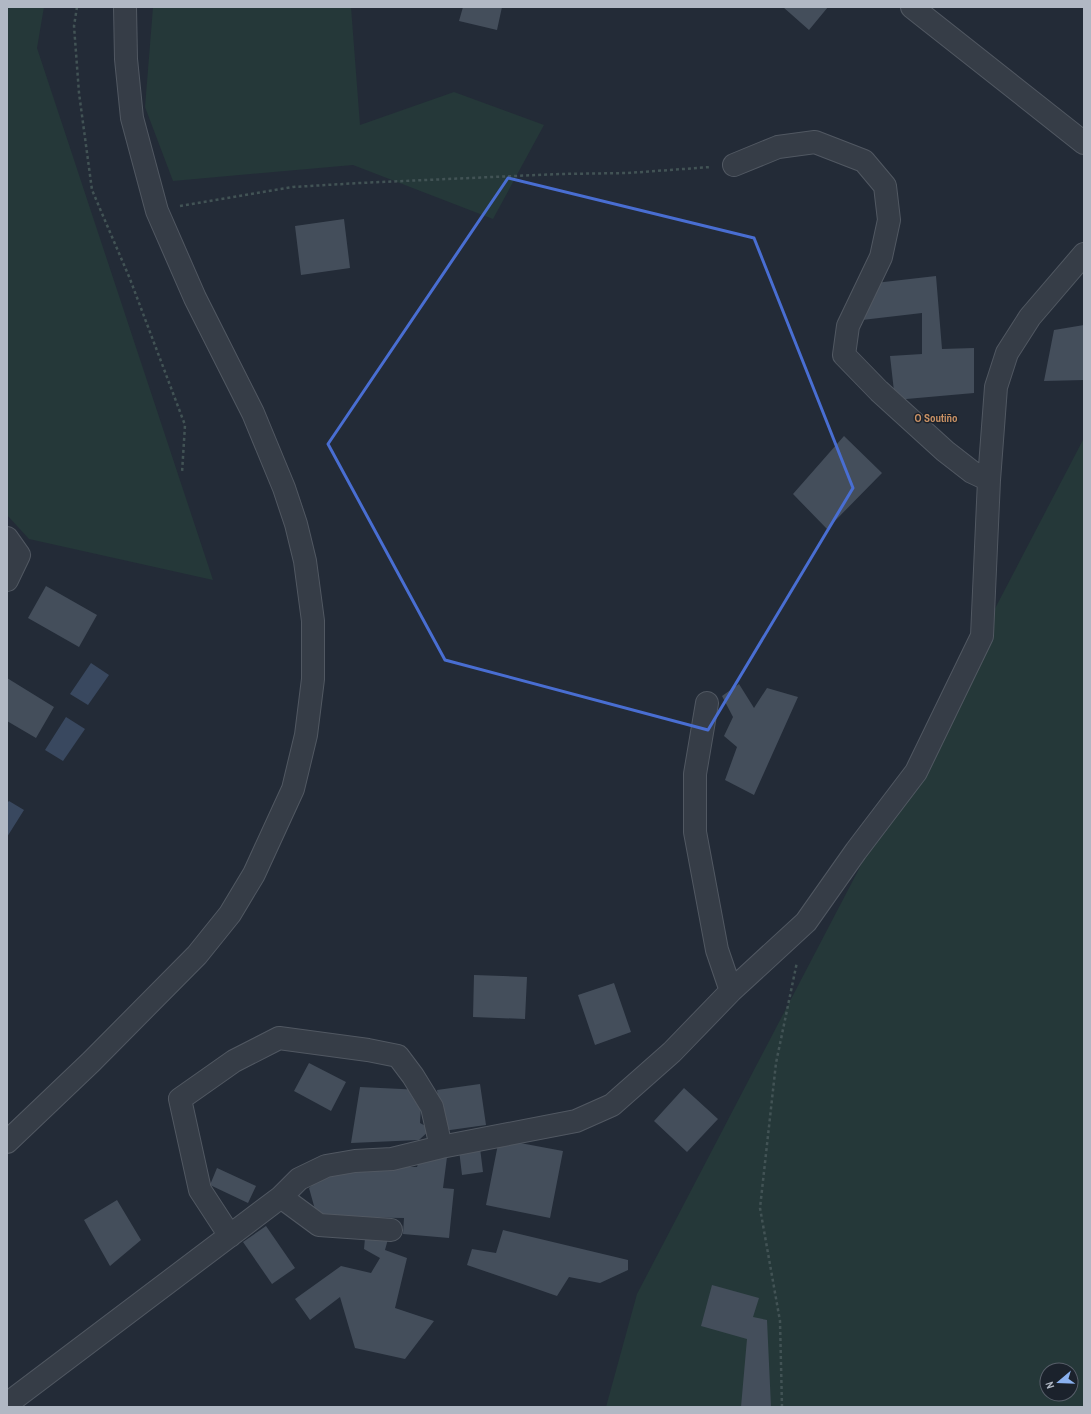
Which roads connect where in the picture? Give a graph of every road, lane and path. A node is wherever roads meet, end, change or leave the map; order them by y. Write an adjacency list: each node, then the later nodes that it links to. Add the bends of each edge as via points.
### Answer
1 (77, 7): 8 (path, via 74,26 79,93 92,190 130,279 185,425)
2 (125, 7): 6 (street, via 126,59 132,118)
3 (912, 7): 4 (street)
4 (1084, 144)
5 (734, 165): 6 (path, via 628,173 559,174 293,188); 9 (street, via 778,147 815,142 864,161 885,186 889,220 881,257 848,326 844,355 945,451 972,472)
6 (157, 211): 15 (street, via 195,298 252,413 284,488 296,524 305,561 312,621 313,679 306,735 293,789 254,874 230,914 197,955)
7 (1084, 254): 9 (street, via 1030,317 1007,353 996,387)
8 (182, 473)
9 (989, 480): 14 (street, via 982,636 916,772 806,922)
10 (7, 538): 11 (street, via 19,555)
11 (7, 580)
12 (707, 703): 14 (street, via 694,774 695,832 717,950)
13 (798, 959): 21 (path, via 776,1064 760,1208 780,1321)
14 (731, 990): 16 (street, via 672,1052 612,1105 576,1121)
15 (7, 1142)
16 (441, 1147): 17 (street, via 392,1159 355,1160 326,1166 299,1179); 19 (street, via 432,1107 398,1056 279,1038 234,1061 180,1099 200,1190)
17 (281, 1197): 18 (street, via 319,1225); 19 (street)
18 (391, 1230)
19 (230, 1236): 20 (street)
20 (7, 1404)
21 (782, 1407)

